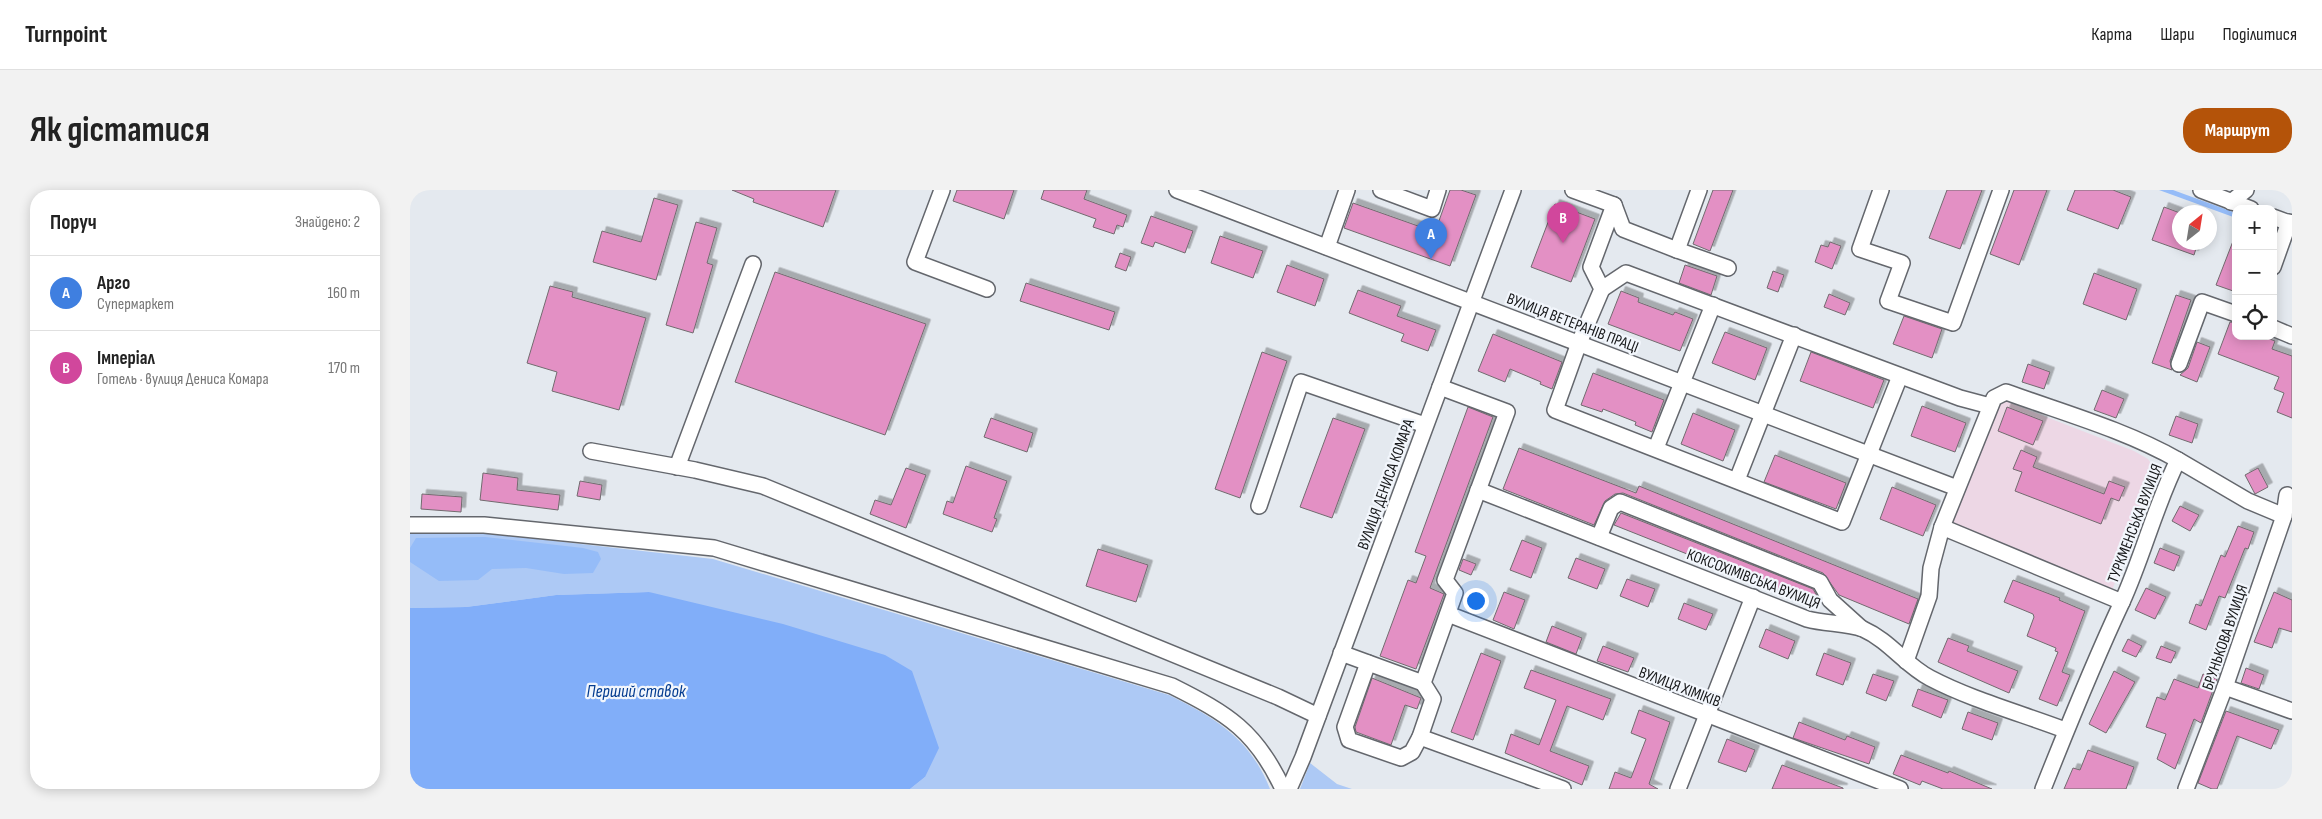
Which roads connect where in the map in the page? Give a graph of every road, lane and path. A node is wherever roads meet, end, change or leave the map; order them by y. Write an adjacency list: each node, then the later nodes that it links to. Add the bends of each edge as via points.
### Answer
1 (942, 190): 23 (street, via 916,262)
2 (1177, 190): 18 (street, ВУЛИЦЯ ВЕТЕРАНІВ ПРАЦІ)
3 (1347, 190): 18 (street)
4 (1381, 190): 5 (street, via 1432,209)
5 (1438, 190)
6 (1513, 190): 25 (street, ВУЛИЦЯ ДЕНИСА КОМАРА)
7 (1573, 190): 14 (street)
8 (1699, 190): 19 (street)
9 (1881, 190): 10 (street, via 1860,249 1902,263 1888,301 1953,323)
10 (2001, 190)
11 (2201, 190): 13 (street)
12 (2246, 190): 13 (street)
13 (2231, 202): 15 (street)
14 (1614, 205): 19 (street, via 1623,229); 24 (street, via 1591,267)
15 (2240, 205)
16 (2277, 218): 17 (street)
17 (2290, 223): 20 (street)
18 (1327, 247): 25 (street, ВУЛИЦЯ ВЕТЕРАНІВ ПРАЦІ)
19 (1677, 250): 22 (street)
20 (2277, 257)
21 (753, 264): 43 (street)
22 (1728, 268)
23 (987, 289)
24 (1602, 289): 26 (street, via 1626,273); 31 (street)
25 (1472, 302): 31 (street, ВУЛИЦЯ ВЕТЕРАНІВ ПРАЦІ); 35 (street, ВУЛИЦЯ ДЕНИСА КОМАРА)
26 (1713, 305): 29 (street); 34 (street)
27 (2232, 313): 32 (street, via 2202,302)
28 (2277, 330): 30 (street)
29 (1794, 335): 33 (street); 37 (street)
30 (2292, 336)
31 (1580, 343): 34 (street, ВУЛИЦЯ ВЕТЕРАНІВ ПРАЦІ); 39 (street, via 1556,410)
32 (2179, 364)
33 (1900, 376): 36 (street); 41 (street)
34 (1682, 382): 37 (street, ВУЛИЦЯ ВЕТЕРАНІВ ПРАЦІ); 39 (street)
35 (1440, 388): 38 (street, ВУЛИЦЯ ДЕНИСА КОМАРА); 46 (street, via 1507,412)
36 (1990, 406): 42 (street, ТУРКМЕНСЬКА ВУЛИЦЯ, via 1994,398 2006,392 2131,437); 45 (street)
37 (1763, 414): 41 (street, ВУЛИЦЯ ВЕТЕРАНІВ ПРАЦІ); 44 (street)
38 (1426, 426): 48 (street, via 1301,382); 57 (street, ВУЛИЦЯ ДЕНИСА КОМАРА)
39 (1656, 448): 44 (street)
40 (591, 451): 43 (street)
41 (1869, 454): 44 (street, via 1842,522); 45 (street, ВУЛИЦЯ ВЕТЕРАНІВ ПРАЦІ)
42 (2178, 460): 49 (street, via 2248,500); 54 (street, ТУРКМЕНСЬКА ВУЛИЦЯ)
43 (678, 467): 64 (street, via 763,486)
44 (1737, 480)
45 (1957, 488): 51 (street)
46 (1478, 490): 52 (street, КОКСОХІМІВСЬКА ВУЛИЦЯ); 55 (street, via 1445,580 1455,593)
47 (2287, 495): 49 (street, БРУНЬКОВА ВУЛИЦЯ)
48 (1259, 506)
49 (2284, 516): 61 (street, БРУНЬКОВА ВУЛИЦЯ)
50 (410, 525): 67 (street, via 484,525 714,548 1163,683 1212,706 1237,723 1267,758)
51 (1942, 527): 54 (street); 58 (street, via 1931,568 1929,596)
52 (1599, 537): 53 (street, КОКСОХІМІВСЬКА ВУЛИЦЯ); 56 (street, via 1612,508 1620,502 1820,582 1830,600)
53 (1753, 597): 56 (street, КОКСОХІМІВСЬКА ВУЛИЦЯ, via 1824,624); 63 (street)
54 (2122, 602): 65 (street, ТУРКМЕНСЬКА ВУЛИЦЯ)
55 (1448, 614): 60 (street); 63 (street, ВУЛИЦЯ ХІМІКІВ)
56 (1861, 628): 58 (street, КОКСОХІМІВСЬКА ВУЛИЦЯ, via 1894,647)
57 (1341, 653): 59 (street); 64 (street, ВУЛИЦЯ ДЕНИСА КОМАРА)
58 (1906, 661): 65 (street, КОКСОХІМІВСЬКА ВУЛИЦЯ, via 1931,678)
59 (1368, 663): 60 (street); 66 (street, via 1345,727 1349,740 1401,758 1412,752)
60 (1422, 683): 66 (street, via 1433,699)
61 (2225, 687): 62 (street); 73 (street, БРУНЬКОВА ВУЛИЦЯ)
62 (2292, 711)
63 (1708, 715): 70 (street); 71 (street, ВУЛИЦЯ ХІМІКІВ)
64 (1318, 716): 68 (street, ВУЛИЦЯ ДЕНИСА КОМАРА)
65 (2065, 730): 72 (street, ТУРКМЕНСЬКА ВУЛИЦЯ)
66 (1420, 737): 69 (street)
67 (1284, 789)
68 (1288, 789)
69 (1563, 789)
70 (1678, 789)
71 (1900, 789)
72 (2044, 789)
73 (2186, 789)

